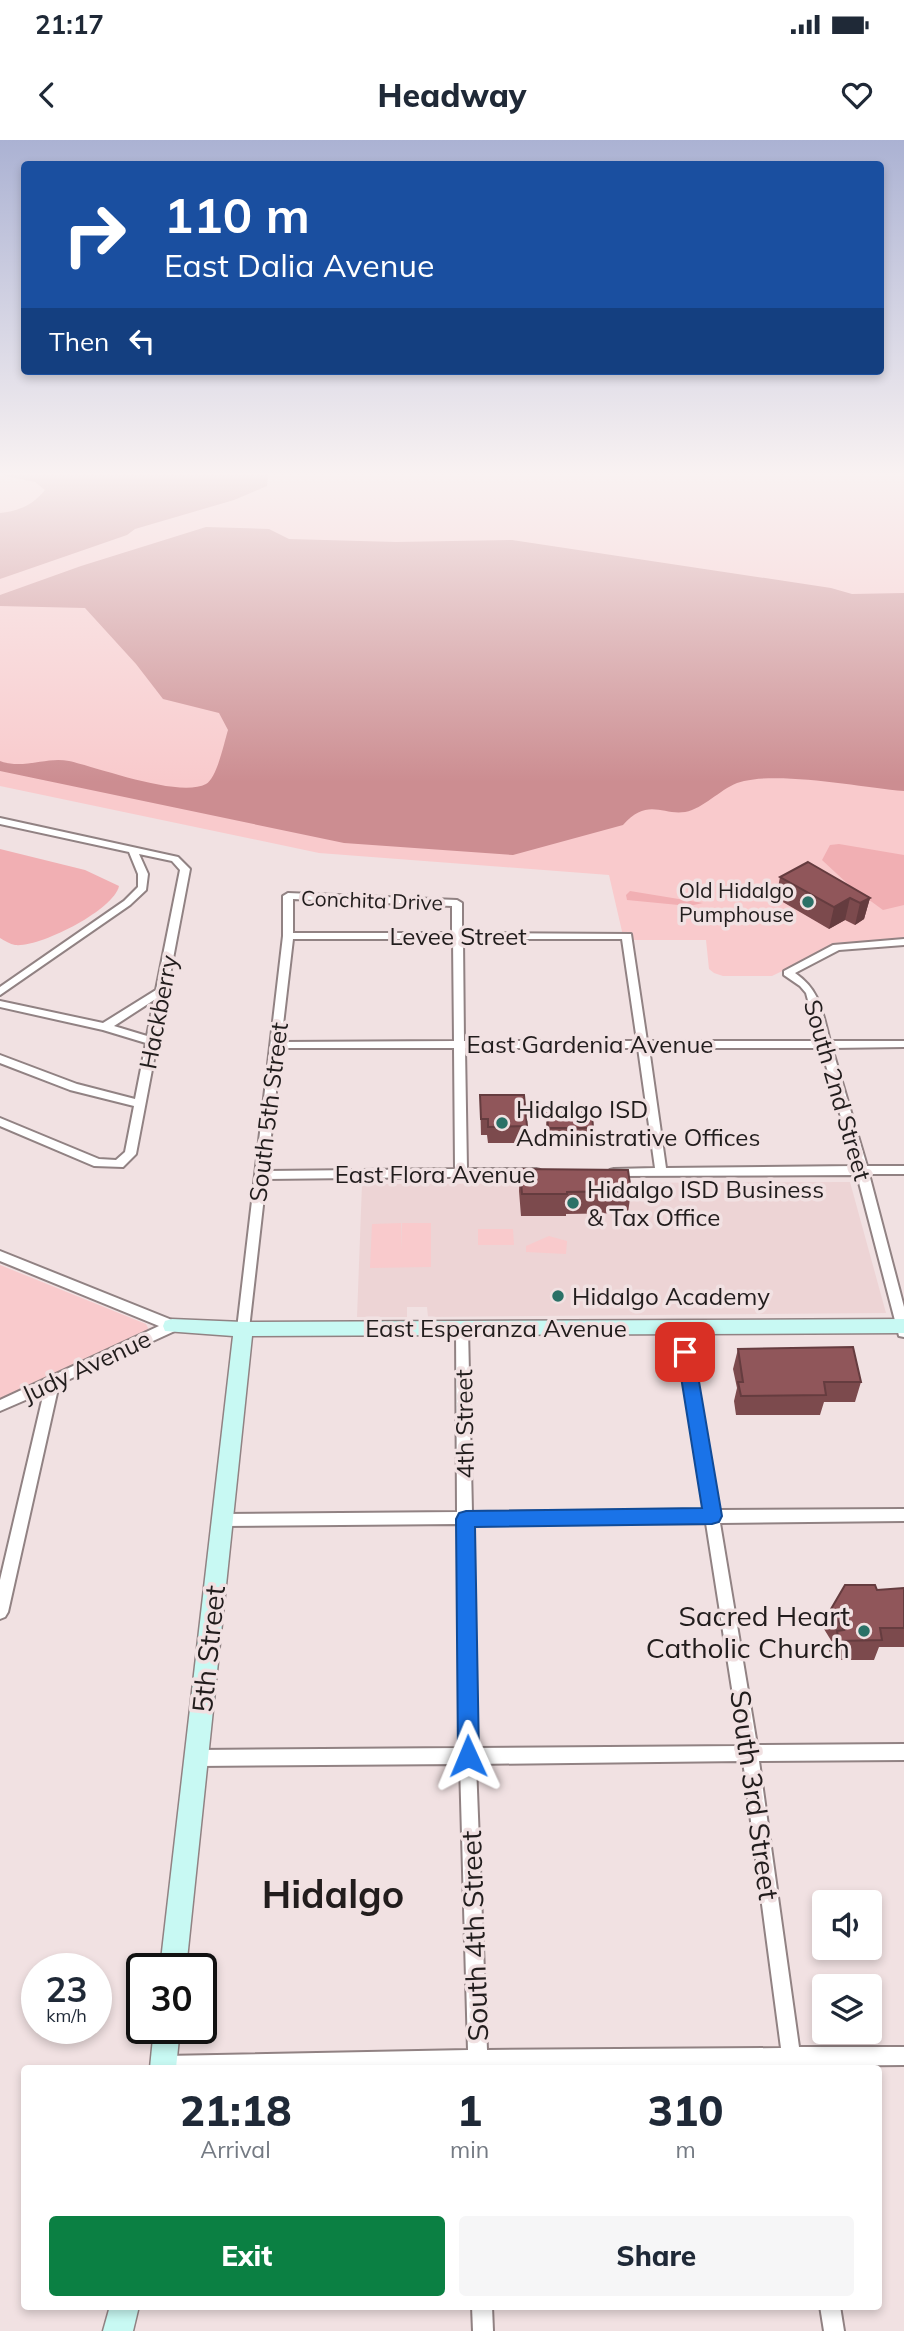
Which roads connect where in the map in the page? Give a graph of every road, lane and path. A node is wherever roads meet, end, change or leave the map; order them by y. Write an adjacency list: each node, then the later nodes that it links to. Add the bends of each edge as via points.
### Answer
1 (0, 821): 2 (street)
2 (133, 851): 7 (street, Hackberry, via 175,859 186,869); 8 (street, via 144,888)
3 (288, 896): 4 (street, South 5th Street); 5 (street, Conchita Drive, via 457,903)
4 (288, 936): 5 (street, Levee Street); 15 (street, South 5th Street)
5 (458, 936): 13 (street, Levee Street, via 627,936); 16 (street)
6 (903, 942): 12 (street, South 2nd Street, via 837,947 788,973 810,989)
7 (162, 991): 10 (street); 11 (street, Hackberry)
8 (0, 992)
9 (0, 1004): 10 (street)
10 (105, 1027): 11 (street)
11 (153, 1041): 18 (street, Hackberry)
12 (826, 1043): 13 (street, East Gardenia Avenue); 14 (street, East Gardenia Avenue); 21 (street, South 2nd Street)
13 (642, 1044): 16 (street, East Gardenia Avenue); 22 (street)
14 (904, 1044)
15 (277, 1045): 16 (street, East Gardenia Avenue); 26 (street, South 5th Street)
16 (460, 1045): 25 (street)
17 (0, 1059): 18 (street, via 74,1087)
18 (139, 1104): 19 (street, Hackberry, via 130,1154 119,1164 99,1163)
19 (0, 1122)
20 (904, 1170): 21 (street)
21 (862, 1171): 22 (street); 32 (street, South 2nd Street)
22 (661, 1172): 24 (street)
23 (544, 1173): 25 (street, East Flora Avenue)
24 (599, 1173)
25 (461, 1174): 26 (street, East Flora Avenue)
26 (261, 1175): 30 (street, South 5th Street)
27 (0, 1256): 28 (street)
28 (172, 1326): 30 (street, East Esperanza Avenue); 33 (street, Judy Avenue)
29 (681, 1327): 31 (street, East Esperanza Avenue); 32 (street, East Esperanza Avenue); 36 (street, South 3rd Street)
30 (243, 1328): 31 (street, East Esperanza Avenue); 38 (street, 5th Street)
31 (463, 1328): 37 (street, 4th Street)
32 (903, 1328)
33 (54, 1382): 34 (street, Judy Avenue); 39 (street)
34 (0, 1406)
35 (904, 1515): 36 (street)
36 (712, 1516): 37 (street); 40 (street, South 3rd Street)
37 (466, 1519): 38 (street); 42 (street, South 4th Street)
38 (222, 1520): 43 (street, 5th Street)
39 (0, 1612)
40 (750, 1752): 41 (street); 42 (street); 47 (street, South 3rd Street)
41 (904, 1752)
42 (468, 1756): 43 (street); 48 (street, South 4th Street)
43 (197, 1758): 44 (street, 5th Street)
44 (175, 1953)
45 (166, 2044): 49 (street)
46 (904, 2056): 47 (street)
47 (792, 2062): 48 (street)
48 (478, 2064): 50 (street)
49 (164, 2065)
50 (373, 2065)
51 (124, 2310): 54 (street)
52 (482, 2310): 55 (street)
53 (831, 2310): 56 (street)
54 (118, 2331)
55 (483, 2331)
56 (834, 2331)

